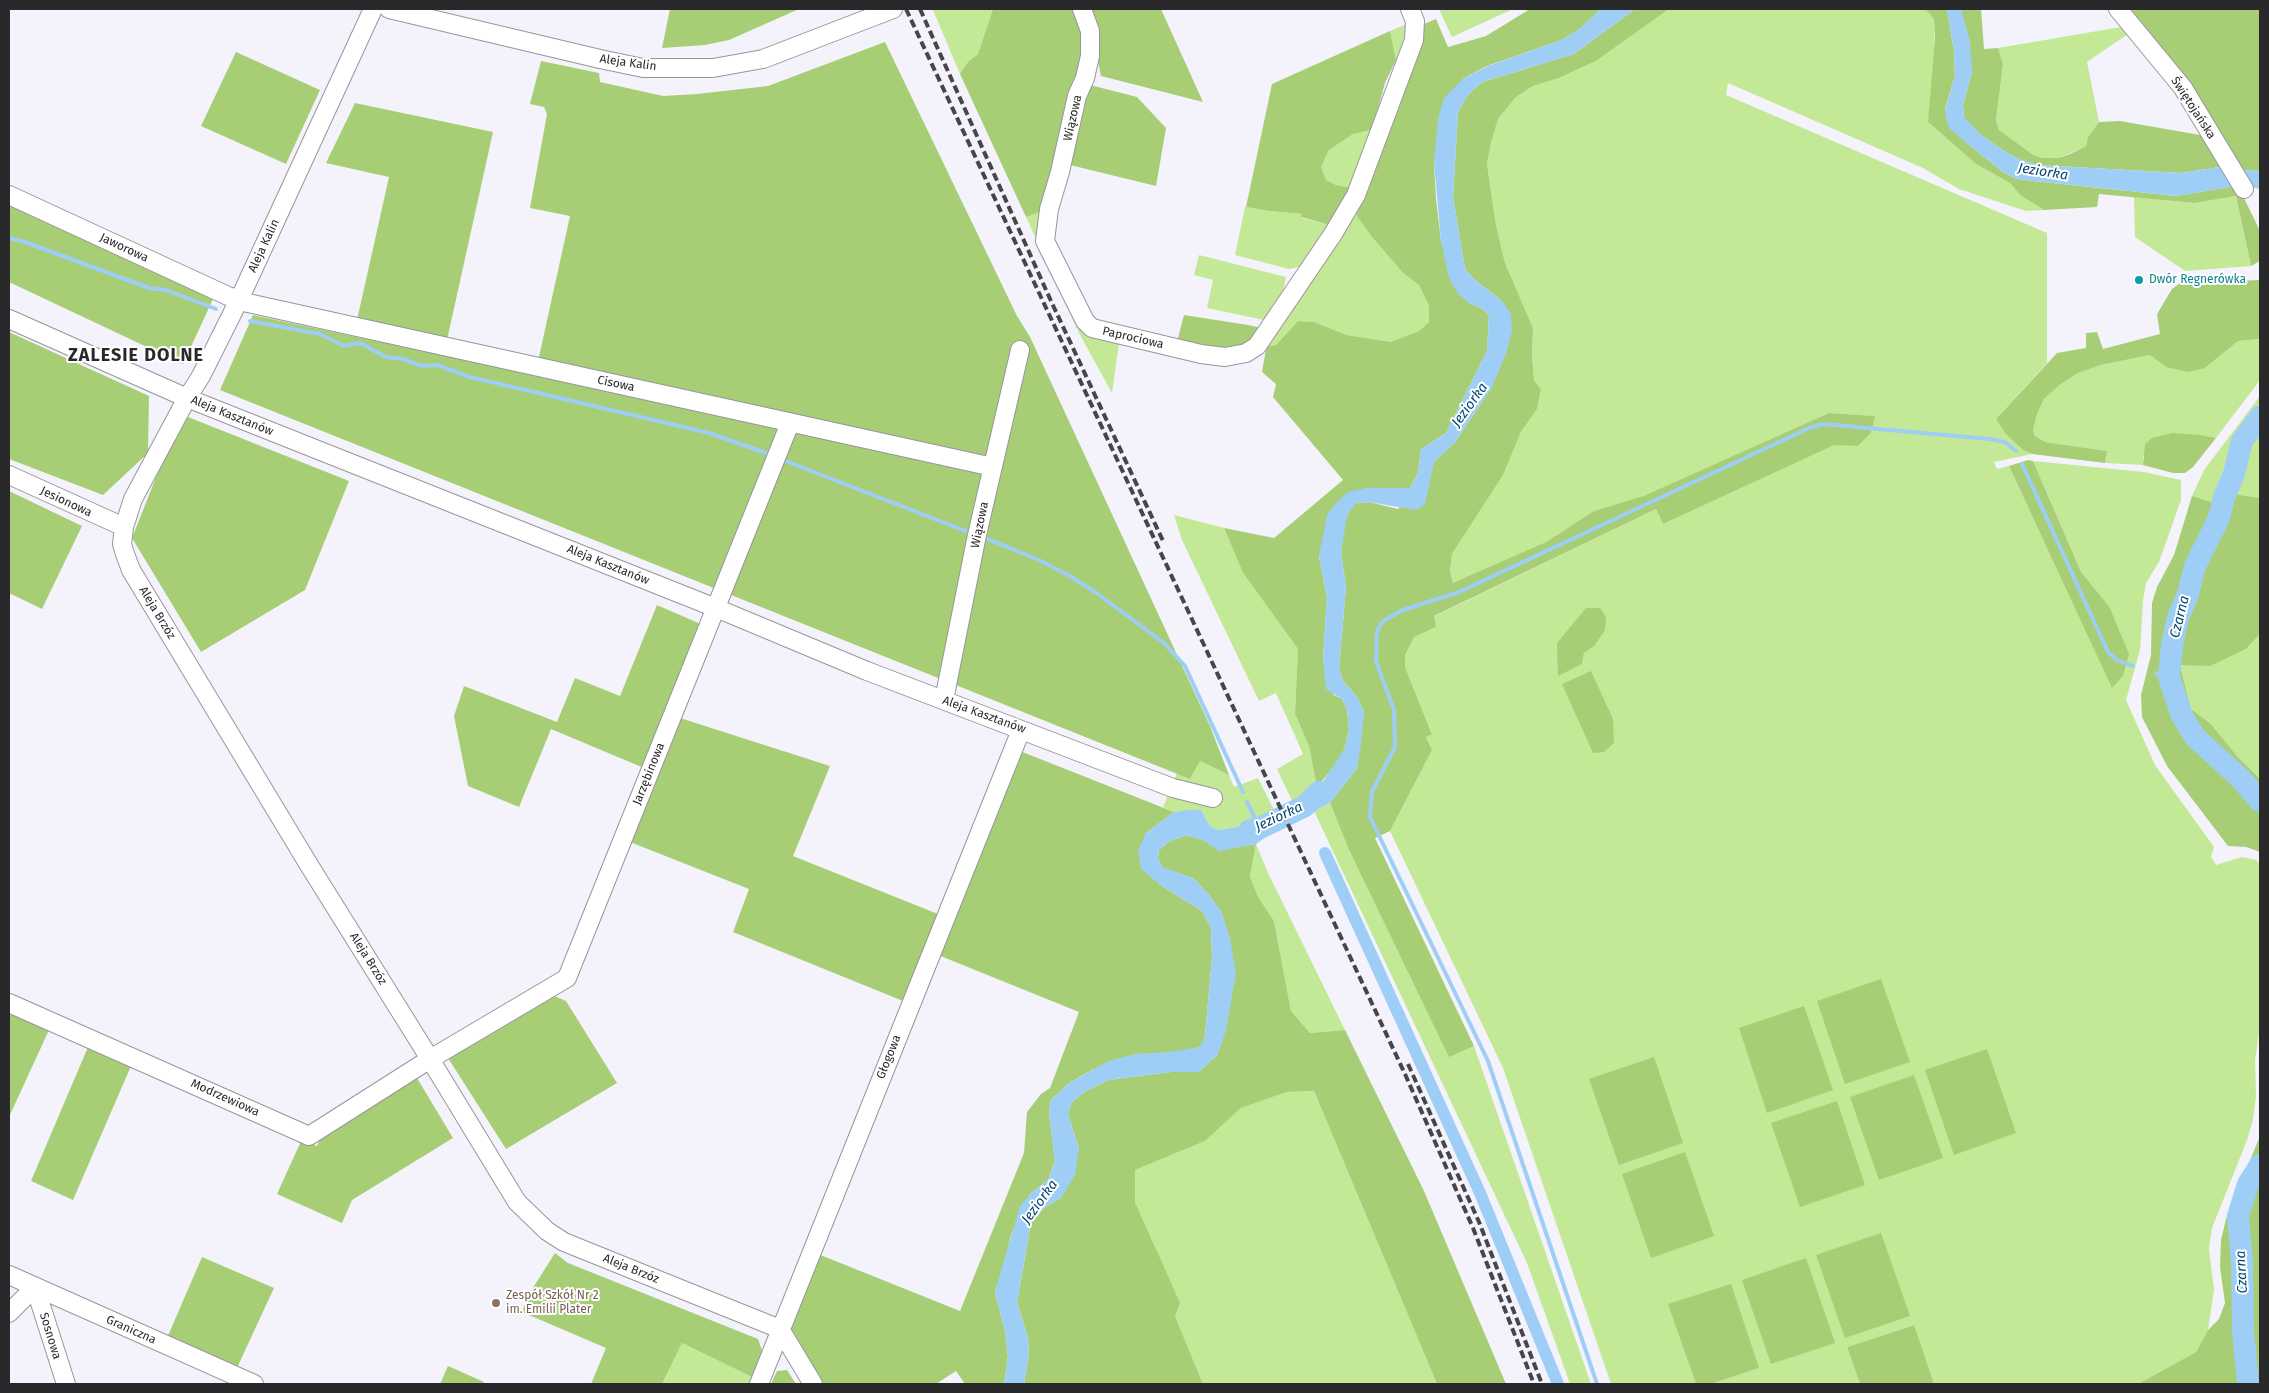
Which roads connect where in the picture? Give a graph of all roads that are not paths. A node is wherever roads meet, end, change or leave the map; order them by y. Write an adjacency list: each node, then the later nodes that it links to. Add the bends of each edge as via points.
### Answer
1 (373, 9): 10 (street, Aleja Kalin)
2 (388, 9): 3 (street, Aleja Kalin, via 643,68 713,68 742,64)
3 (893, 9)
4 (1082, 9): 9 (street, Wiązowa, via 1090,31 1090,56 1077,96)
5 (2118, 9): 7 (street, Świętojańska, via 2183,88)
6 (1412, 15): 9 (street, Paprociowa, via 1414,40 1356,195 1257,346 1246,353 1225,357 1201,354 1092,328 1085,321 1045,241)
7 (2244, 189)
8 (9, 195): 10 (street, Jaworowa)
9 (1046, 228)
10 (239, 300): 13 (street, Aleja Kalin); 14 (street, Cisowa)
11 (9, 319): 13 (street, Aleja Kasztanów)
12 (1020, 350): 15 (street, Wiązowa)
13 (187, 398): 17 (street, Aleja Brzóz, via 133,499); 18 (street, Aleja Kasztanów)
14 (790, 423): 15 (street, Cisowa); 18 (street, Jarzębinowa)
15 (993, 467): 19 (street, Wiązowa)
16 (9, 475): 17 (street, Jesionowa)
17 (124, 528): 23 (street, Aleja Brzóz, via 122,544 131,570 308,865)
18 (716, 608): 19 (street, Aleja Kasztanów); 23 (street, Jarzębinowa, via 567,978)
19 (944, 700): 20 (street, Aleja Kasztanów)
20 (1021, 730): 21 (street, Aleja Kasztanów, via 1173,788); 27 (street, Głogowa)
21 (1213, 798)
22 (9, 1004): 23 (street, Modrzewiowa, via 309,1136)
23 (430, 1059): 27 (street, Aleja Brzóz, via 517,1202 547,1231 564,1242)
24 (9, 1275): 25 (street, Graniczna)
25 (35, 1287): 26 (street); 28 (street, Sosnowa); 29 (street, Graniczna)
26 (9, 1313)
27 (780, 1329): 30 (street, Głogowa); 31 (street)
28 (66, 1384)
29 (254, 1384)
30 (759, 1384)
31 (813, 1384)

